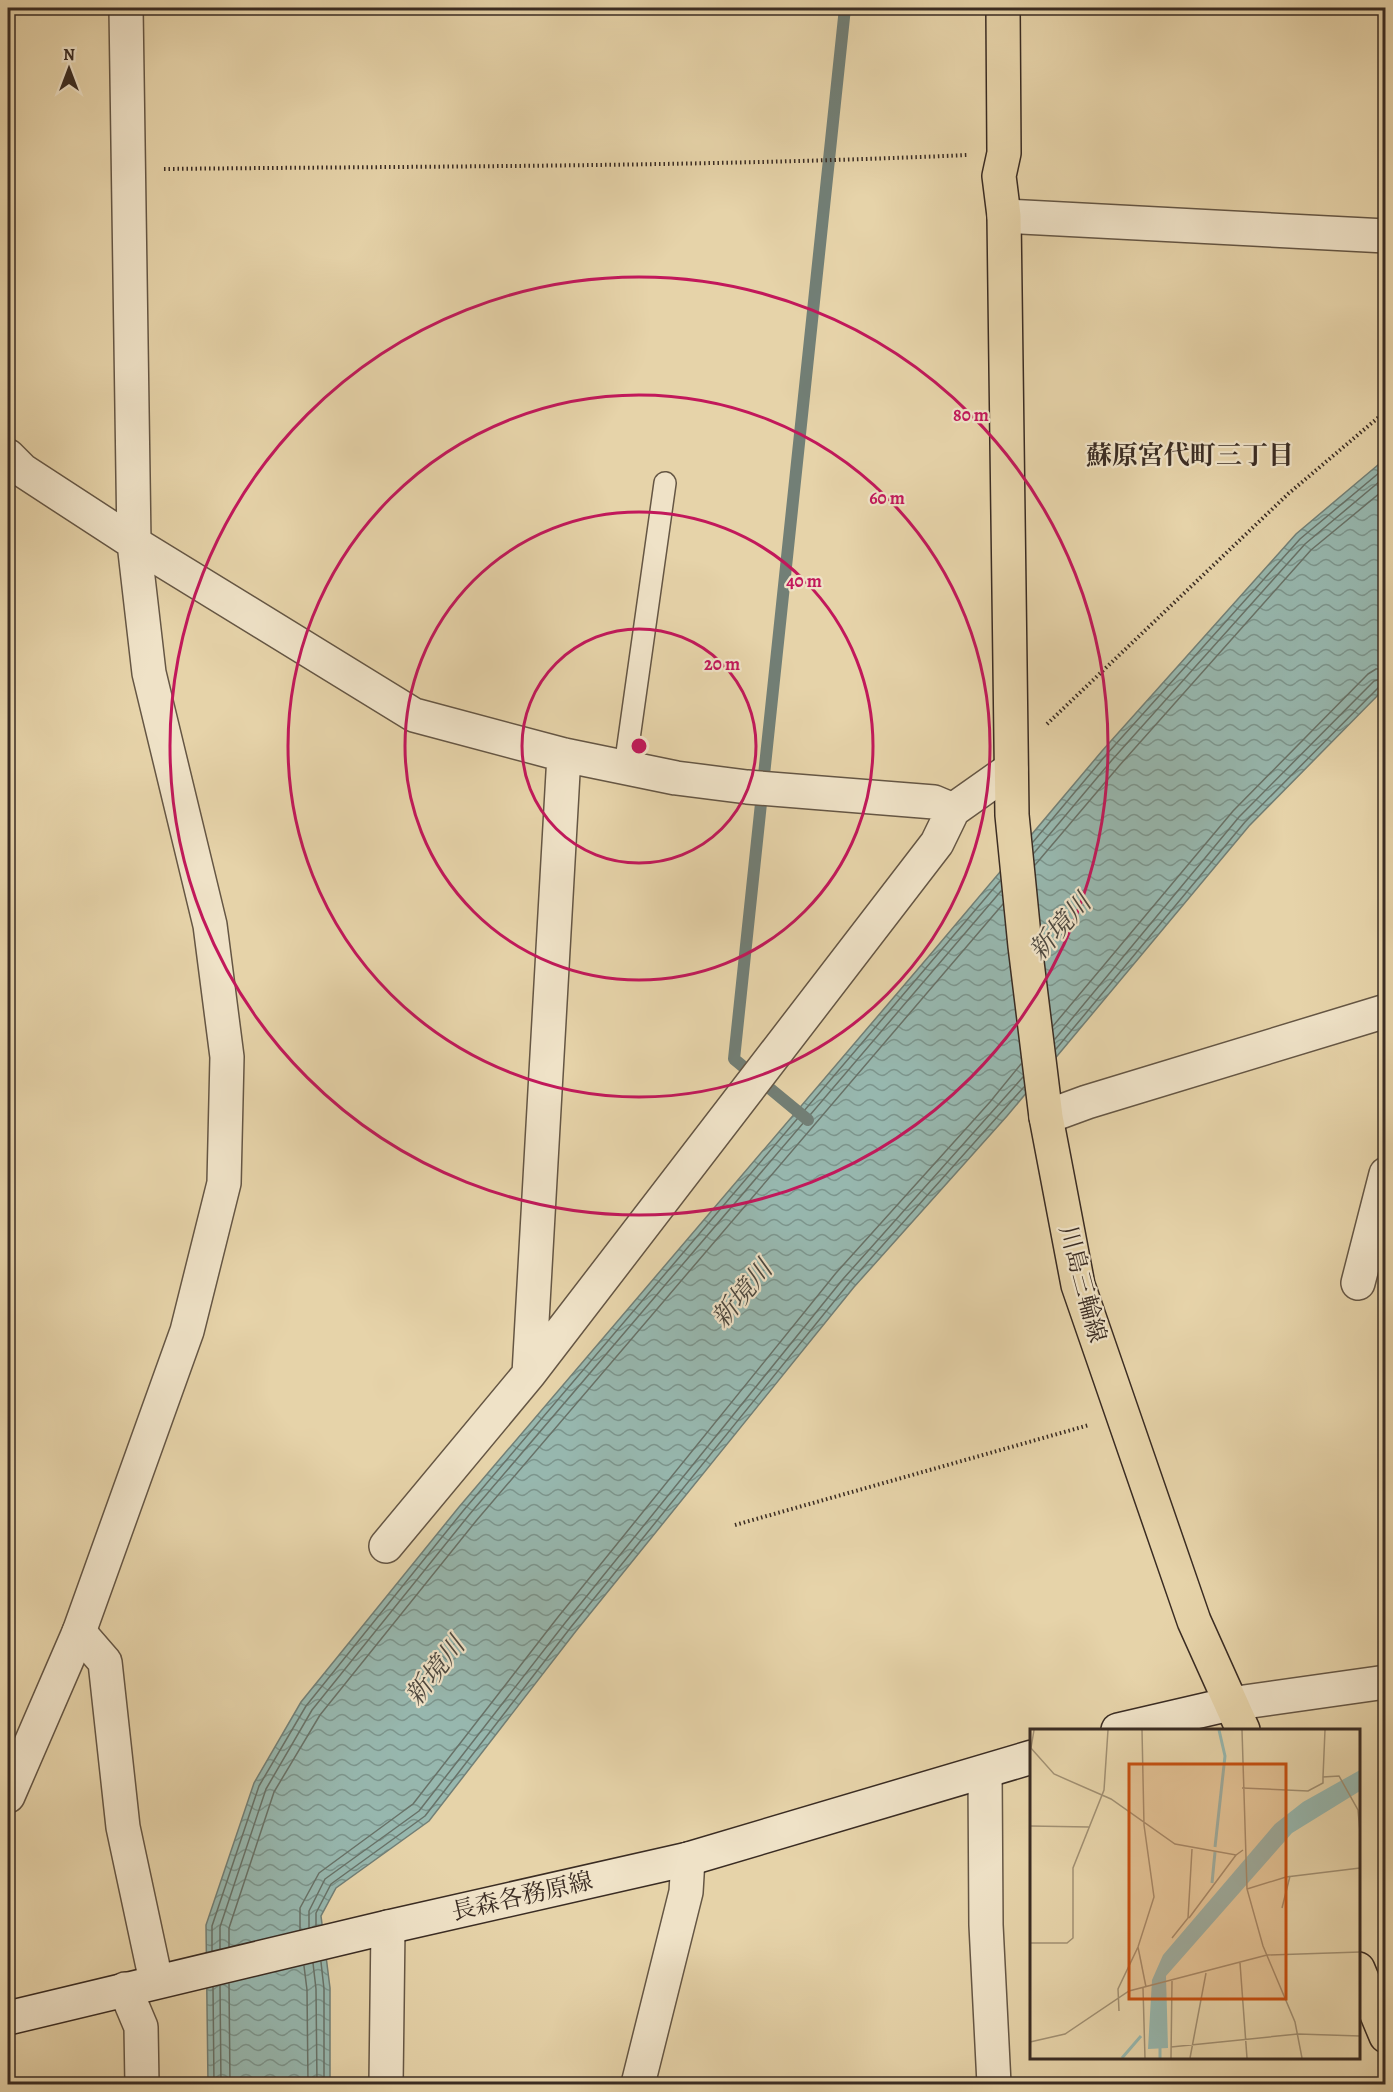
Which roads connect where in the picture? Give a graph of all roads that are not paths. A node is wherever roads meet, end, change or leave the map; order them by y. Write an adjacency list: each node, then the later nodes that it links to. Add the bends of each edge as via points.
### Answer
1 (126, 8): 7 (street)
2 (1004, 8): 3 (main road, 川島三輪線, via 1004,153 999,176)
3 (1004, 216): 4 (street); 10 (main road, 川島三輪線)
4 (1386, 236)
5 (8, 456): 7 (street, via 22,470)
6 (665, 483): 8 (lane)
7 (134, 543): 9 (street, via 414,715); 18 (street, via 149,673 210,925 227,1057 224,1183 187,1331)
8 (627, 753): 9 (street); 11 (street, via 676,778 933,802)
9 (564, 755): 16 (street)
10 (1011, 769): 11 (street); 13 (main road, 川島三輪線, via 1025,946)
11 (953, 810): 16 (street, via 937,843)
12 (1386, 1011): 13 (street)
13 (1046, 1117): 20 (main road, 川島三輪線, via 1078,1285 1194,1621)
14 (1386, 1174): 15 (street)
15 (1358, 1283)
16 (529, 1374): 17 (street)
17 (386, 1546)
18 (79, 1632): 24 (street); 28 (street, via 105,1662 123,1827)
19 (1386, 1683): 20 (street)
20 (1237, 1717): 21 (street)
21 (1135, 1729)
22 (1030, 1758): 23 (street, 長森各務原線)
23 (985, 1772): 25 (street, 長森各務原線); 35 (street, via 986,1925)
24 (8, 1796)
25 (688, 1859): 26 (street, 長森各務原線); 34 (street, via 686,1892)
26 (388, 1927): 28 (street, 長森各務原線); 33 (street)
27 (1360, 1971): 31 (main road)
28 (156, 1981): 29 (street, 長森各務原線)
29 (125, 1989): 30 (street, 長森各務原線); 32 (street, via 141,2027)
30 (8, 2018)
31 (1386, 2036)
32 (142, 2085)
33 (386, 2085)
34 (638, 2085)
35 (994, 2085)

